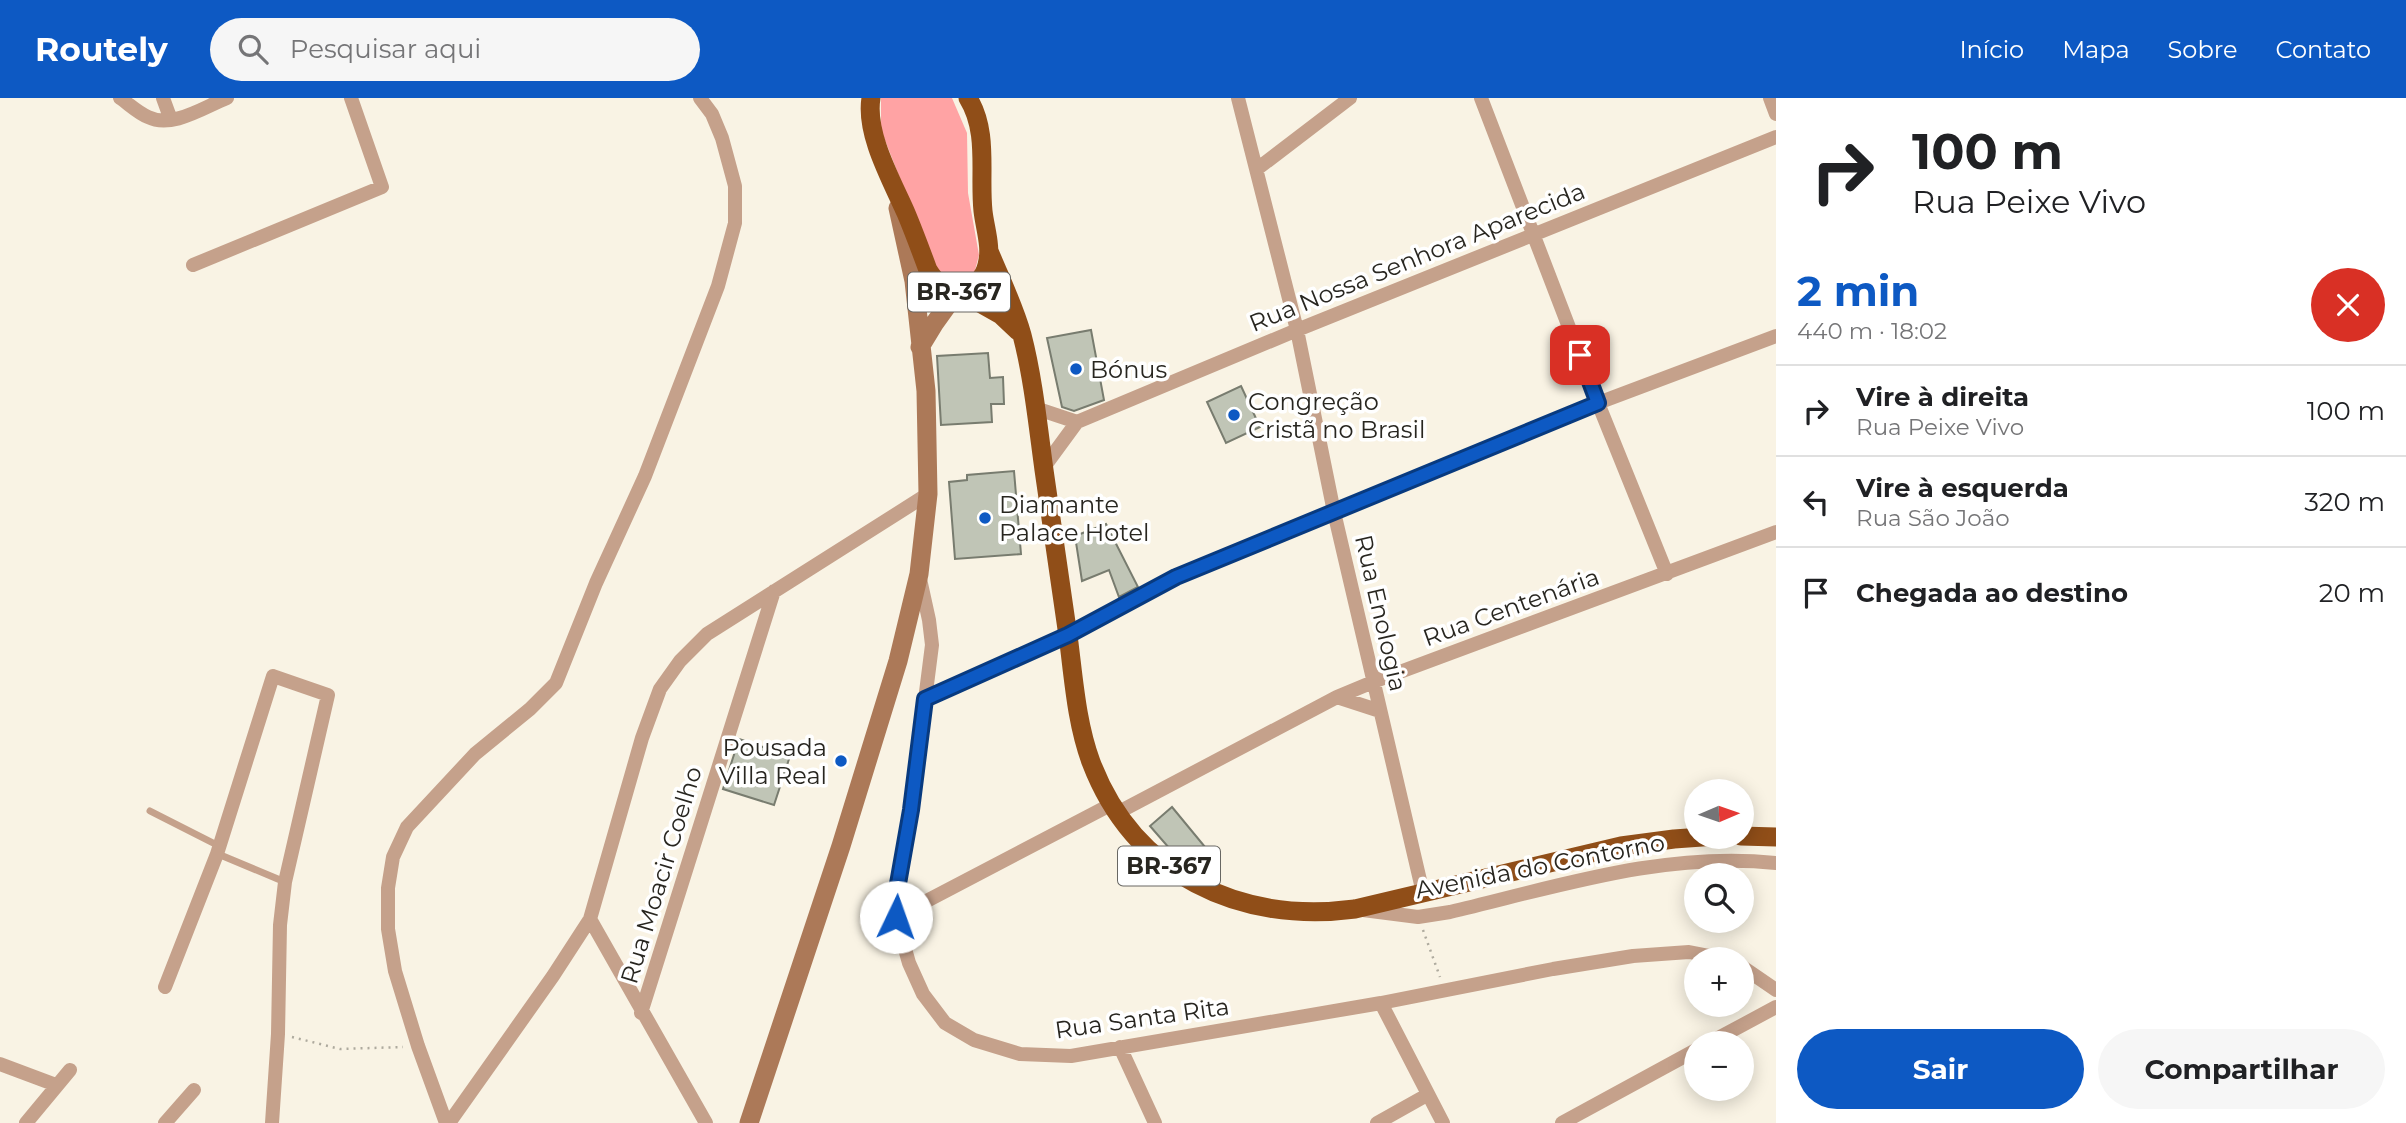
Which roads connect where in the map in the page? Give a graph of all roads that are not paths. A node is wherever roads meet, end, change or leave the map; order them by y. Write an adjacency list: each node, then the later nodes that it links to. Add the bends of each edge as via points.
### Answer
1 (120, 98): 13 (street, via 148,117)
2 (163, 98): 13 (street)
3 (227, 98): 13 (street)
4 (351, 98): 19 (street, via 382,187)
5 (700, 98): 70 (street, via 722,138 735,186 735,223 718,286 645,476 556,683 475,754 407,827 393,857 388,929 395,971)
6 (968, 98): 18 (highway, BR-367, via 981,132 982,200)
7 (1238, 98): 15 (street, Rua Enologia)
8 (1350, 98): 15 (street)
9 (1481, 98): 17 (street)
10 (1770, 98): 12 (street)
11 (869, 101): 16 (highway, BR-367, via 872,128)
12 (1776, 114)
13 (172, 120)
14 (1776, 137): 17 (street, Rua Nossa Senhora Aparecida)
15 (1258, 169): 21 (street, Rua Enologia)
16 (889, 176): 20 (highway, BR-367, via 928,270 936,282); 24 (main road, via 914,281)
17 (1534, 234): 21 (street, Rua Nossa Senhora Aparecida); 25 (street)
18 (989, 251): 20 (highway, BR-367, via 987,268 978,283); 22 (highway, BR-367)
19 (193, 265)
20 (960, 292): 22 (highway, BR-367, via 1001,315); 24 (main road)
21 (1297, 330): 27 (street, Rua Nossa Senhora Aparecida); 30 (street, Rua Enologia)
22 (1021, 334): 26 (highway, Avenida do Contorno / BR-367)
23 (1776, 337): 25 (street)
24 (920, 347): 29 (main road, via 926,391)
25 (1598, 403): 30 (street); 33 (street)
26 (1035, 408): 27 (street); 28 (highway, Avenida do Contorno / BR-367)
27 (1077, 422): 28 (street)
28 (1044, 467): 35 (highway, Avenida do Contorno / BR-367)
29 (928, 494): 32 (main road); 34 (street)
30 (1334, 512): 35 (street, via 1176,577); 36 (street, Rua Enologia)
31 (1776, 532): 33 (street, Rua Centenária)
32 (919, 574): 38 (street, Rua Santa Rita, via 932,645); 72 (main road, via 894,675)
33 (1667, 574): 36 (street, Rua Centenária)
34 (774, 591): 51 (street, via 707,634 660,689); 58 (street, Rua Moacir Coelho)
35 (1068, 635): 38 (street); 40 (highway, Avenida do Contorno / BR-367, via 1082,732)
36 (1373, 682): 37 (street, Rua Centenária); 39 (street, Rua Enologia)
37 (1337, 697): 39 (street); 40 (street, Rua Centenária)
38 (925, 699): 50 (street, Rua Santa Rita)
39 (1380, 711): 48 (street, Rua Enologia)
40 (1115, 809): 49 (highway, Avenida do Contorno / BR-367, via 1154,854 1221,896 1279,911); 50 (street, Rua Centenária)
41 (150, 811): 45 (lane)
42 (1754, 836): 43 (highway)
43 (1776, 837)
44 (1684, 838): 48 (highway, Avenida do Contorno / BR-367, via 1621,846)
45 (218, 850): 47 (lane); 47 (street, via 273,676 328,695); 54 (street)
46 (1776, 863): 49 (street, Avenida do Contorno, via 1691,862 1636,869 1418,917)
47 (285, 882): 69 (street)
48 (1423, 893): 49 (highway, Avenida do Contorno / BR-367)
49 (1355, 909)
50 (896, 917): 60 (street, Rua Santa Rita, via 923,994 945,1023 974,1040 1020,1054 1071,1056)
51 (590, 919): 58 (street); 70 (street)
52 (1684, 952): 56 (street, Rua Santa Rita, via 1553,969)
53 (1754, 975): 55 (street)
54 (164, 986)
55 (1776, 990)
56 (1381, 1003): 60 (street, Rua Santa Rita); 66 (street)
57 (1776, 1007): 59 (street)
58 (641, 1013): 71 (street)
59 (1731, 1031)
60 (1120, 1047): 73 (street)
61 (1684, 1057): 76 (street)
62 (0, 1064): 64 (street)
63 (70, 1070): 64 (street)
64 (56, 1085): 67 (street)
65 (194, 1090): 68 (street)
66 (1427, 1095): 74 (street); 75 (street)
67 (26, 1123)
68 (166, 1123)
69 (272, 1123)
70 (447, 1123)
71 (706, 1123)
72 (749, 1123)
73 (1155, 1123)
74 (1377, 1123)
75 (1443, 1123)
76 (1562, 1123)

